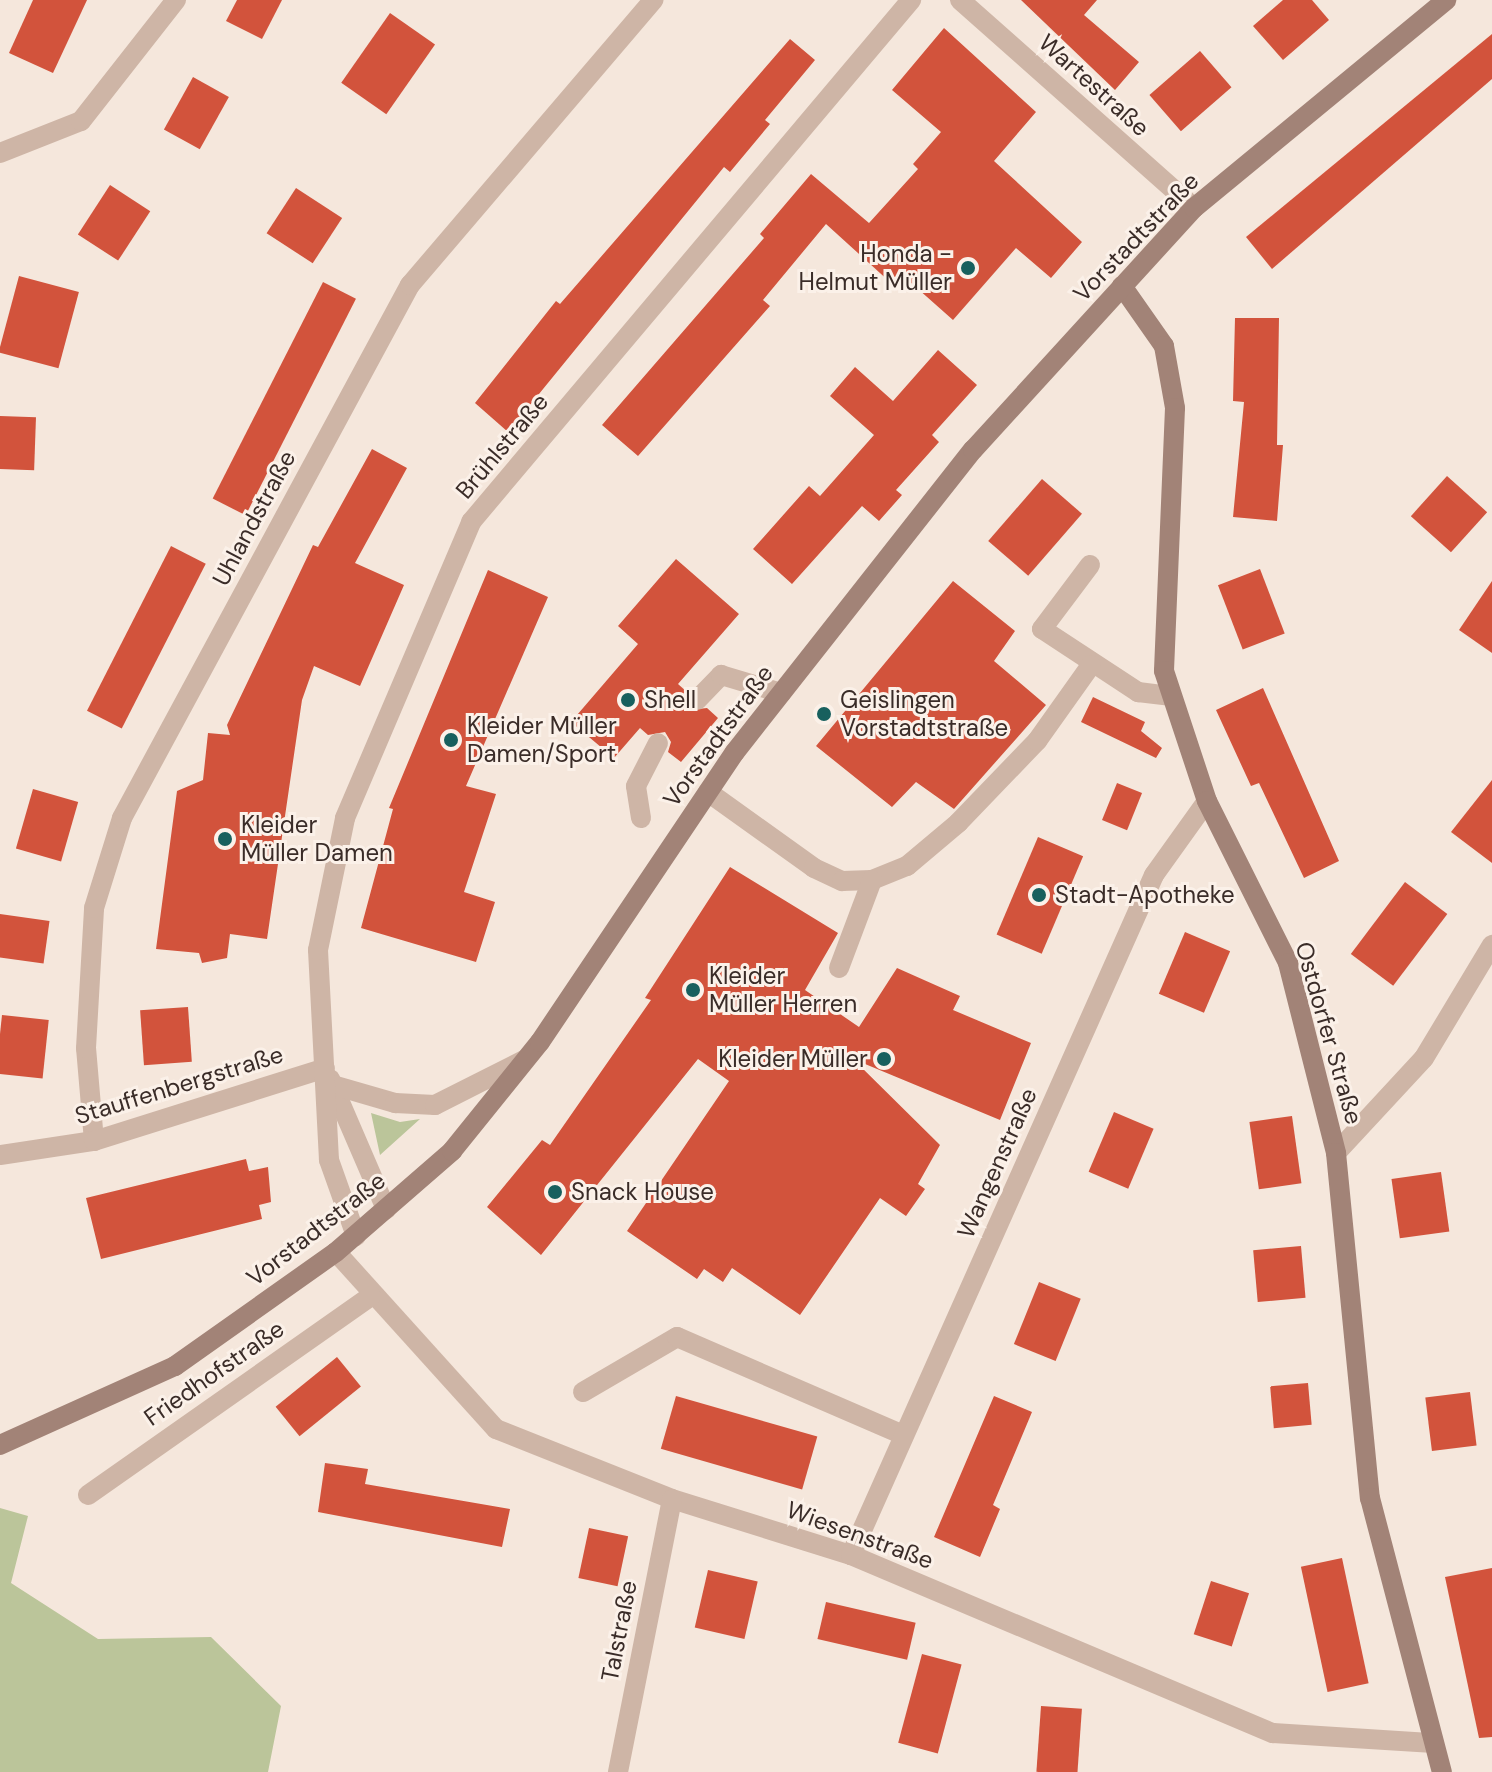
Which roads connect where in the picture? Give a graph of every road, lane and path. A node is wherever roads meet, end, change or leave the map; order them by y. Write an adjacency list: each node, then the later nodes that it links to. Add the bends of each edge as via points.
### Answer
1 (176, 0): 6 (street, via 81,121)
2 (653, 0): 23 (street, Uhlandstraße, via 410,285 122,818 94,908 86,1048)
3 (911, 0): 22 (street, Brühlstraße, via 471,522 345,818 318,950)
4 (960, 0): 7 (street, Wartestraße)
5 (1446, 0): 7 (main road, Vorstadtstraße)
6 (0, 153)
7 (1194, 208): 8 (main road, Vorstadtstraße)
8 (1122, 286): 11 (main road, Vorstadtstraße, via 973,450); 12 (main road, Ostdorfer Straße, via 1164,346 1175,408 1164,671)
9 (1090, 565): 10 (street, via 1042,629)
10 (1091, 665): 12 (street, via 1138,692); 18 (street, via 1037,741 958,823 907,866)
11 (781, 693): 13 (street, via 721,675); 15 (main road, Vorstadtstraße)
12 (1172, 696): 16 (main road, Ostdorfer Straße)
13 (697, 700)
14 (658, 743): 17 (street, via 636,786)
15 (708, 792): 18 (street, via 814,868 842,881); 21 (main road, Vorstadtstraße)
16 (1207, 801): 24 (main road, Ostdorfer Straße, via 1288,963); 31 (street, Wangenstraße, via 1154,875)
17 (641, 818)
18 (872, 880): 20 (street)
19 (1492, 945): 24 (street, via 1424,1058)
20 (839, 968)
21 (528, 1057): 22 (street, via 479,1087 435,1105 395,1103); 26 (main road, Vorstadtstraße, via 452,1151)
22 (329, 1076): 23 (street, Stauffenbergstraße); 26 (street, Brühlstraße); 27 (street, Brühlstraße, via 329,1160)
23 (94, 1141): 25 (street, Stauffenbergstraße)
24 (1336, 1153): 36 (main road, Ostdorfer Straße, via 1370,1498)
25 (0, 1155)
26 (386, 1209): 27 (main road, Vorstadtstraße)
27 (356, 1236): 28 (main road, Vorstadtstraße)
28 (336, 1252): 29 (street, Wiesenstraße); 32 (main road, Vorstadtstraße, via 175,1366)
29 (371, 1296): 33 (street, Friedhofstraße); 34 (street, Wiesenstraße, via 496,1429)
30 (583, 1392): 31 (street, via 677,1337)
31 (904, 1435): 35 (street, Wangenstraße)
32 (0, 1445)
33 (88, 1495)
34 (672, 1499): 35 (street, Wiesenstraße); 37 (street, Talstraße)
35 (851, 1555): 36 (street, Wiesenstraße, via 1273,1733)
36 (1434, 1743): 38 (main road, Ostdorfer Straße)
37 (618, 1772)
38 (1442, 1772)

